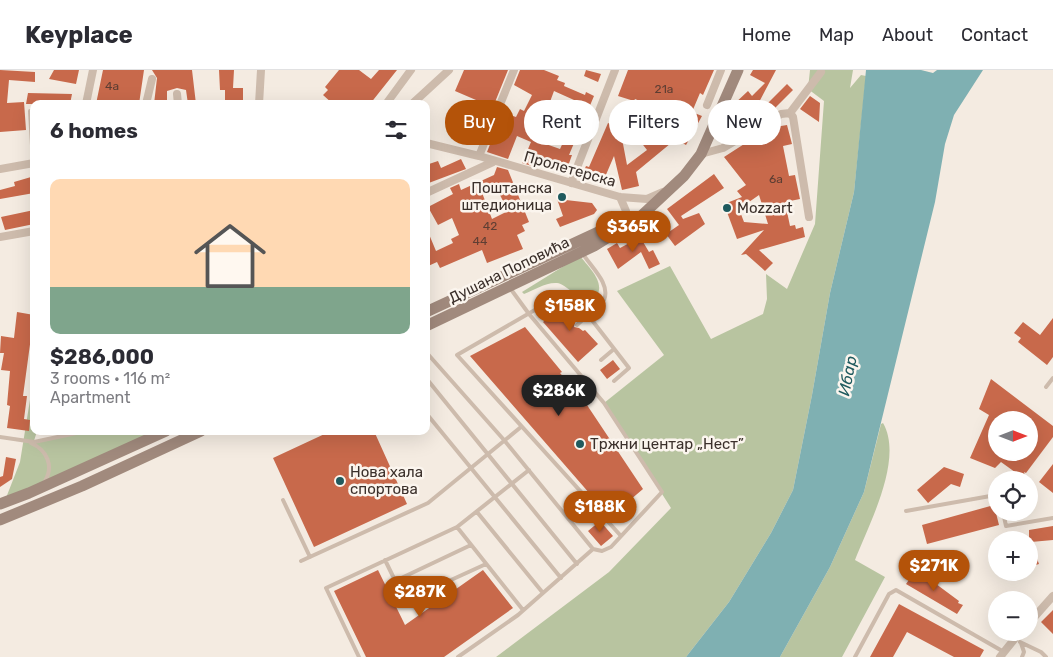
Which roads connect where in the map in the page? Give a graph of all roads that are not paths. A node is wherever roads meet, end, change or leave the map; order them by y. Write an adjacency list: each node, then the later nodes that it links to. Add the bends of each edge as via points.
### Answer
1 (93, 70): 12 (street)
2 (261, 70): 15 (street)
3 (411, 70): 16 (street)
4 (449, 70): 17 (street)
5 (514, 70): 22 (street)
6 (616, 70): 26 (street)
7 (721, 70): 18 (street)
8 (738, 70): 21 (main road, Душана Поповића)
9 (821, 72): 19 (street)
10 (152, 79): 13 (street)
11 (177, 94): 14 (street)
12 (87, 100)
13 (147, 100)
14 (178, 100)
15 (259, 100)
16 (389, 100)
17 (416, 100)
18 (710, 100)
19 (790, 113): 21 (street, via 781,114 723,148); 31 (street)
20 (430, 145): 22 (street, Пролетерска)
21 (701, 154): 27 (main road, Душана Поповића)
22 (478, 156): 23 (street, Пролетерска)
23 (493, 162): 26 (street, Пролетерска); 28 (street)
24 (30, 164): 25 (street)
25 (0, 169)
26 (571, 183): 29 (street, Пролетерска)
27 (672, 189): 29 (street, Пролетерска, via 647,198); 30 (main road, Душана Поповића)
28 (430, 191)
29 (620, 198): 32 (street, Пролетерска, via 626,211)
30 (652, 206): 32 (main road, Душана Поповића); 35 (main road, Душана Поповића, via 626,226)
31 (809, 217)
32 (623, 220): 38 (main road, Душана Поповића)
33 (30, 232): 34 (street)
34 (0, 237)
35 (581, 252): 36 (main road, Душана Поповића); 41 (lane, via 606,291 604,300)
36 (510, 288): 39 (lane); 42 (main road, Душана Поповића)
37 (544, 304): 39 (lane); 40 (lane); 41 (lane, via 568,294)
38 (430, 310)
39 (529, 314): 52 (lane, via 457,355); 76 (lane, via 604,403 662,492)
40 (552, 314)
41 (588, 315): 43 (lane); 44 (lane)
42 (430, 324)
43 (577, 325)
44 (614, 349): 46 (lane); 48 (lane, via 629,368)
45 (430, 357): 57 (lane)
46 (601, 360)
47 (1053, 378): 50 (lane)
48 (614, 381)
49 (430, 383): 59 (lane)
50 (1046, 387)
51 (430, 418): 60 (lane)
52 (521, 427): 57 (lane); 76 (lane)
53 (67, 435): 58 (lane)
54 (157, 435): 63 (main road)
55 (192, 435): 71 (main road)
56 (0, 438): 58 (lane)
57 (504, 440): 59 (lane); 61 (lane)
58 (24, 442): 63 (lane, via 41,448 48,460 48,474)
59 (488, 453): 60 (lane); 62 (lane)
60 (472, 467): 65 (lane); 79 (lane, via 428,503)
61 (528, 470): 62 (lane); 78 (lane)
62 (512, 483): 65 (lane); 83 (lane)
63 (38, 489): 67 (main road)
64 (988, 496): 68 (lane)
65 (496, 497): 69 (lane); 84 (lane)
66 (283, 500): 79 (lane)
67 (0, 504)
68 (906, 511)
69 (477, 512): 75 (lane); 86 (lane)
70 (1053, 518): 74 (lane)
71 (0, 520)
72 (1005, 521): 73 (lane, via 1006,526)
73 (1035, 521)
74 (1038, 521)
75 (457, 528): 77 (lane); 80 (lane)
76 (621, 536): 78 (lane, via 607,549)
77 (471, 545): 82 (lane); 85 (lane)
78 (594, 549): 83 (lane)
79 (310, 557): 81 (lane)
80 (385, 560): 85 (lane); 94 (lane, via 326,588)
81 (301, 561)
82 (486, 564): 85 (lane, via 405,601); 88 (lane)
83 (577, 564): 84 (lane)
84 (561, 578): 86 (lane)
85 (395, 581)
86 (542, 593): 88 (lane)
87 (1053, 596): 89 (street)
88 (523, 610): 95 (lane)
89 (1038, 613)
90 (1016, 641): 93 (street)
91 (1021, 641): 97 (lane)
92 (1025, 641): 98 (lane)
93 (1004, 655): 96 (lane, via 896,590 889,594)
94 (359, 657)
95 (458, 657)
96 (855, 657)
97 (1022, 657)
98 (1046, 657)

